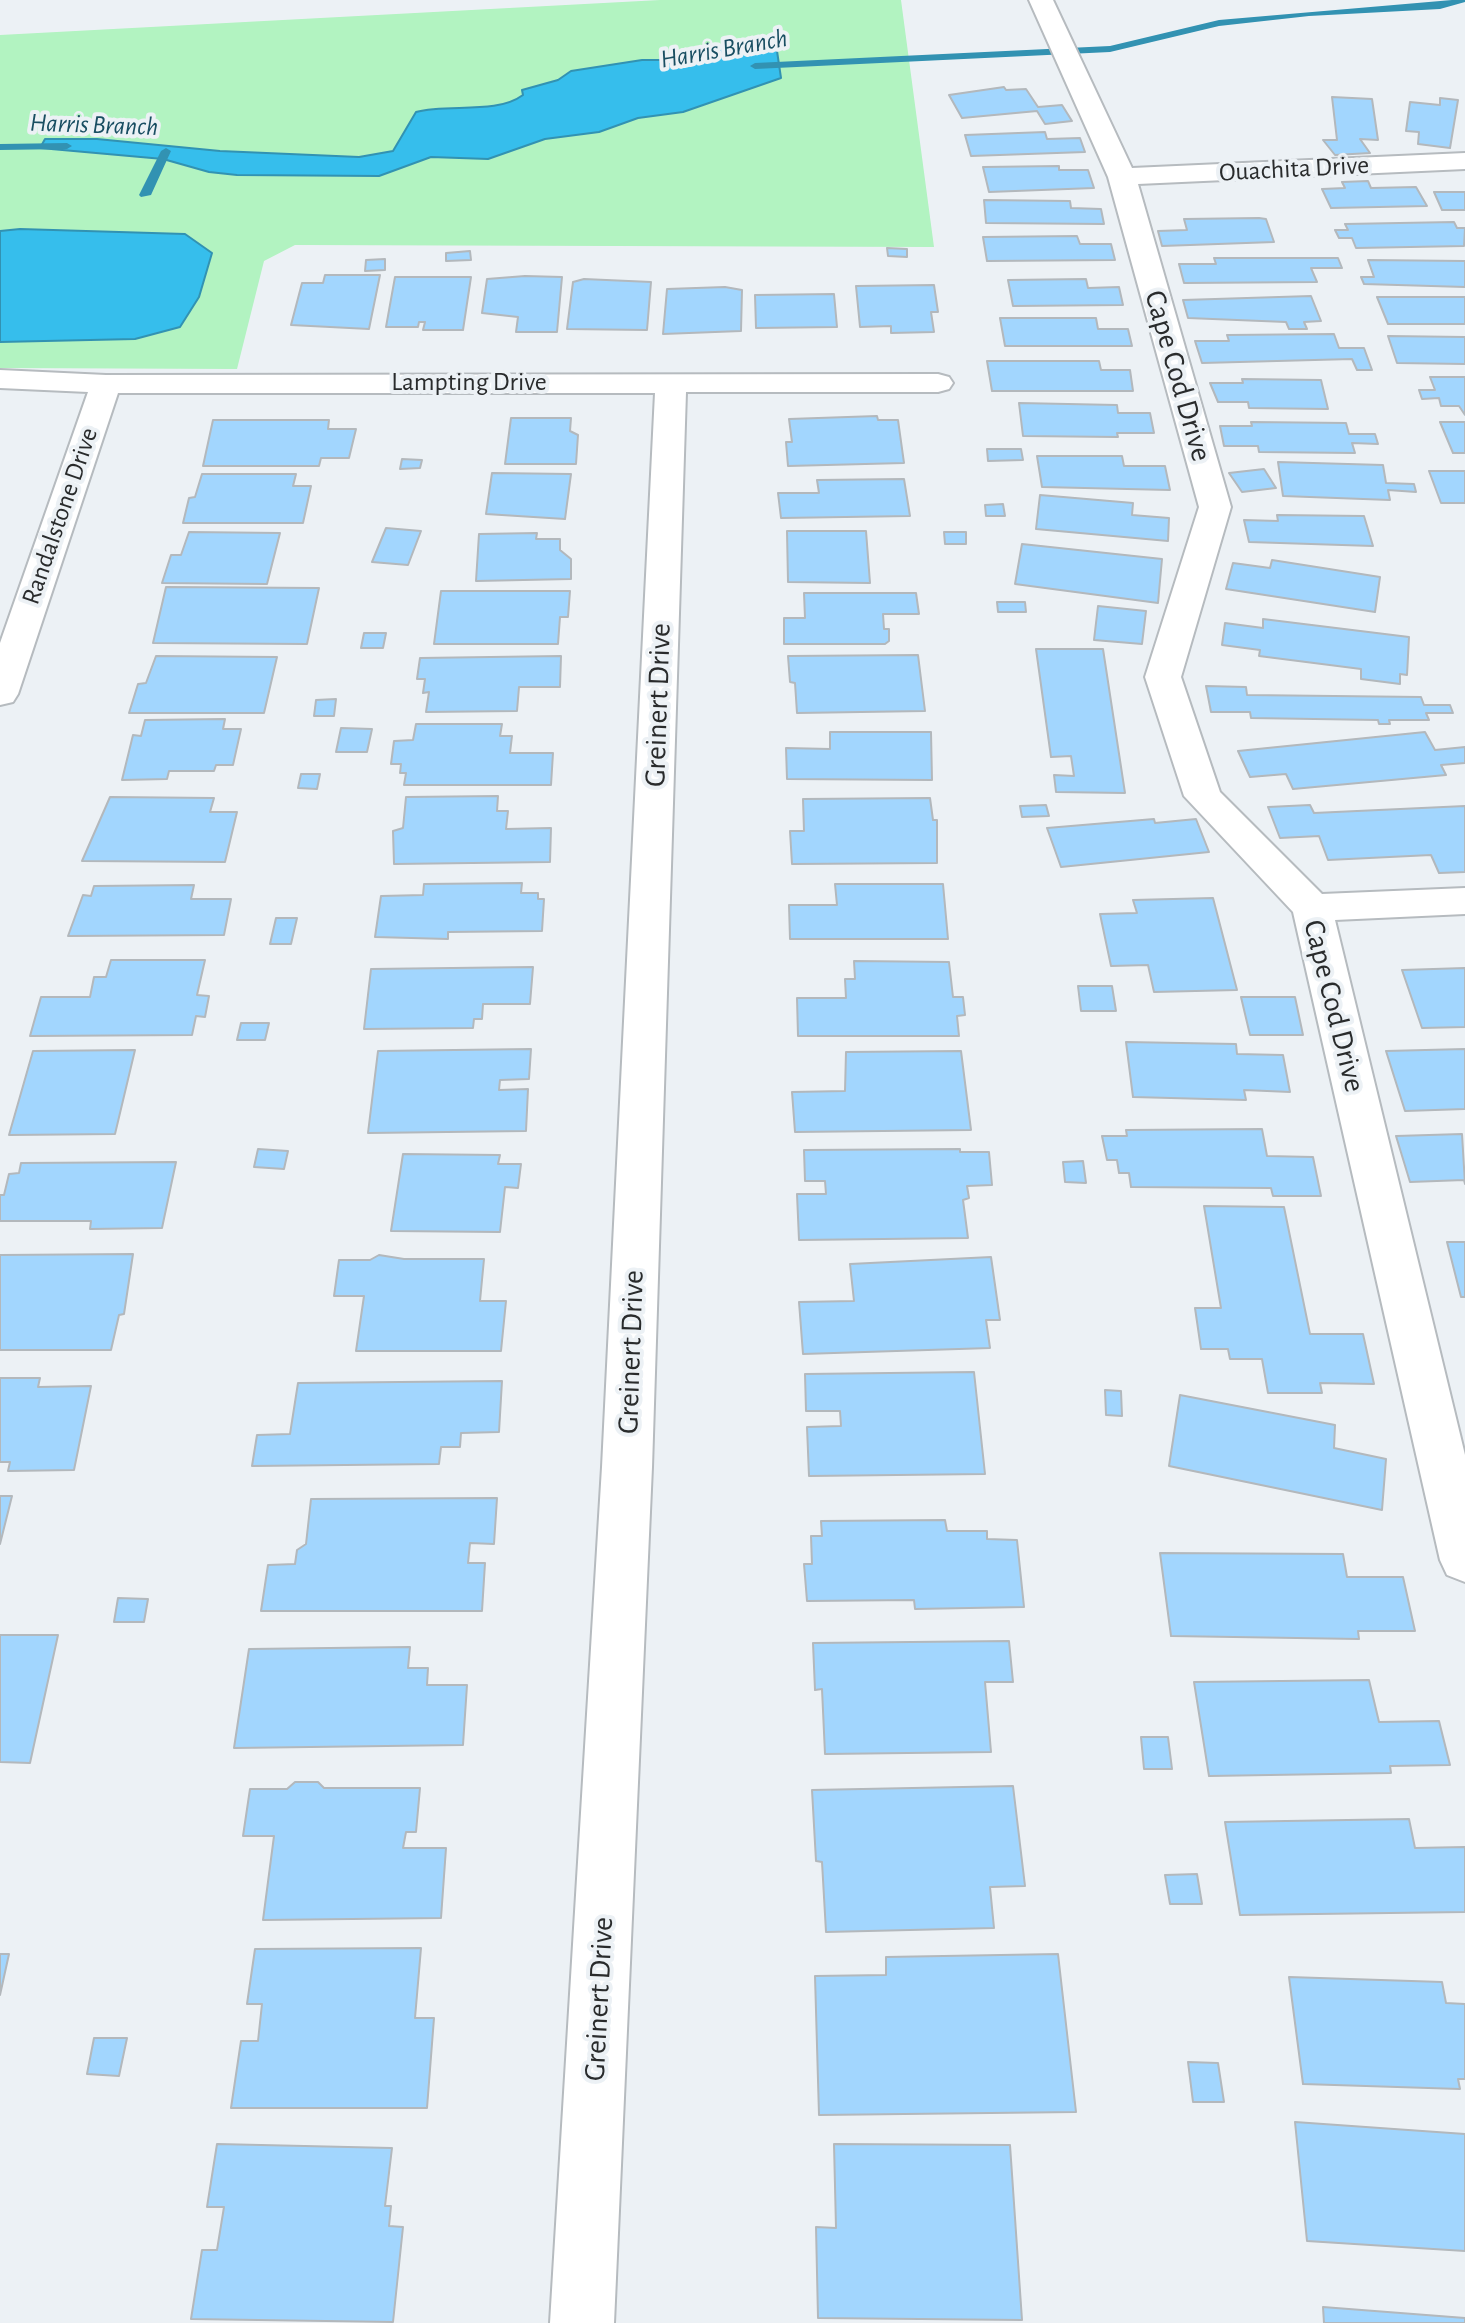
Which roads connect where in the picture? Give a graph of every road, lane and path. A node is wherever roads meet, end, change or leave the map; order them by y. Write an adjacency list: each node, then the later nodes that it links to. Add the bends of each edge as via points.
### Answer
1 (1046, 10): 3 (street, Cape Cod Drive)
2 (1465, 161): 3 (street, Ouachita Drive)
3 (1122, 177): 10 (street, Cape Cod Drive, via 1215,507 1163,677 1203,796)
4 (0, 379): 7 (street, Lampting Drive)
5 (671, 381): 6 (street, Lampting Drive); 7 (street, Lampting Drive); 12 (street, Greinert Drive, via 627,1467)
6 (938, 383)
7 (106, 384): 8 (street, Randalstone Drive)
8 (0, 694)
9 (1465, 901): 10 (street)
10 (1312, 908): 11 (street, Cape Cod Drive)
11 (1465, 1560)
12 (582, 2323)

